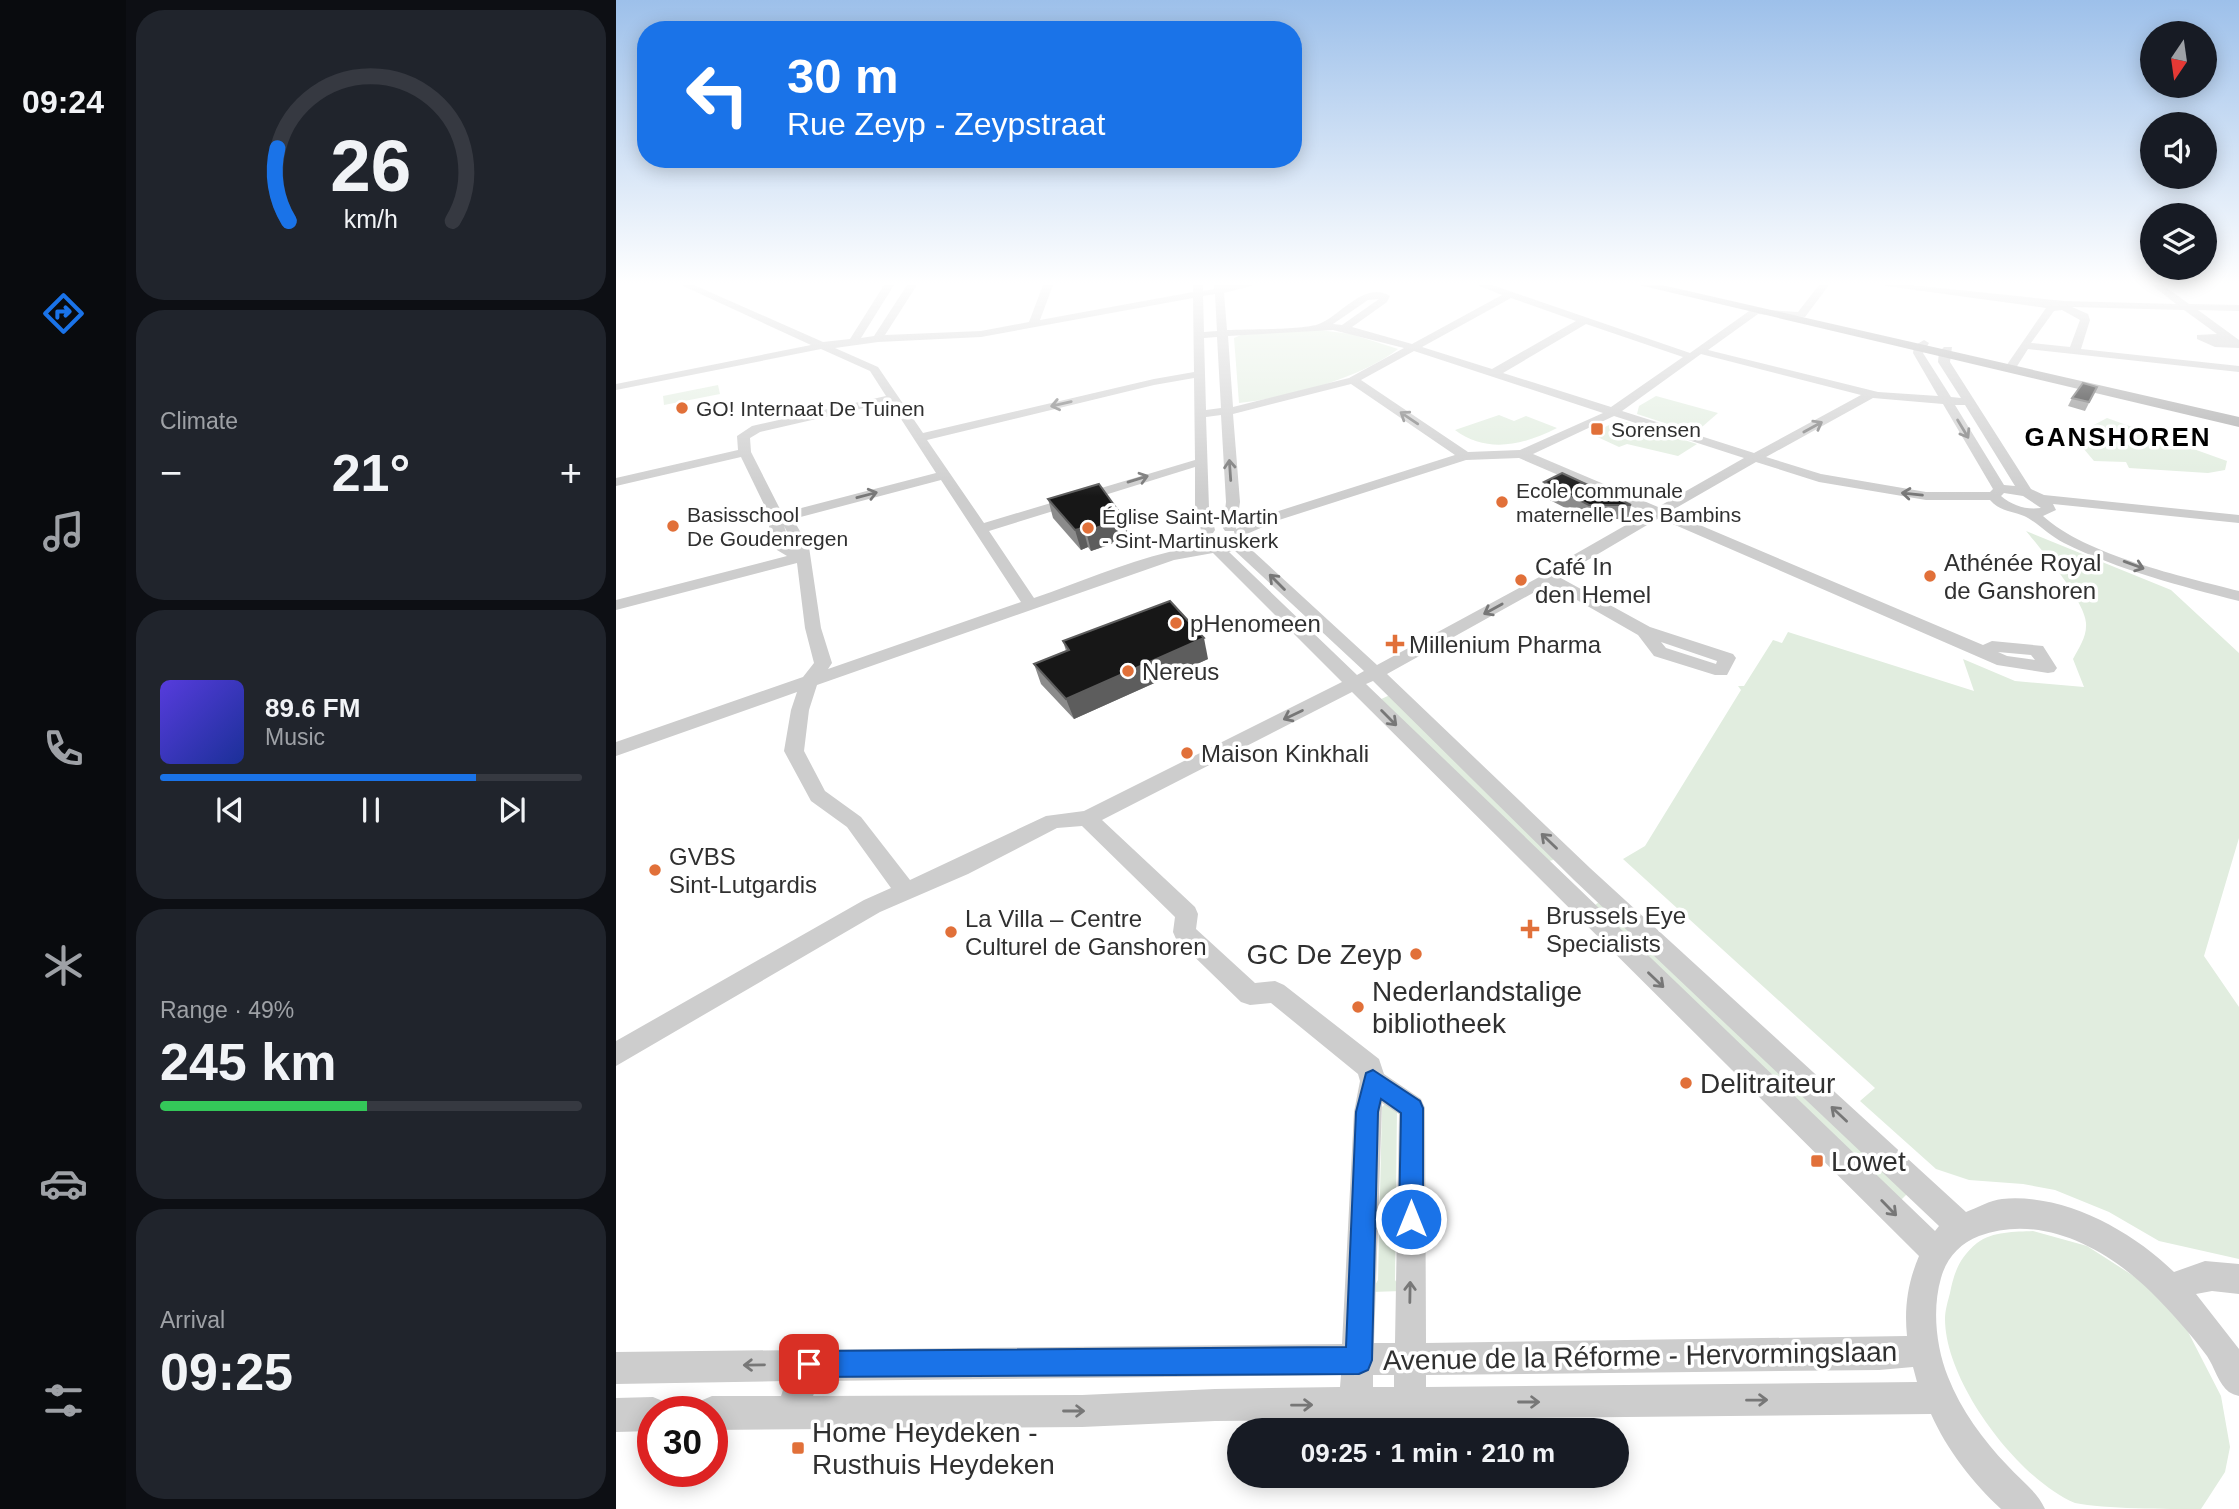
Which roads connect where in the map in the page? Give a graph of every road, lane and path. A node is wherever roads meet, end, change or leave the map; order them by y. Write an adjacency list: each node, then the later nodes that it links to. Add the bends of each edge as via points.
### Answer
1 (774, 355): 22 (street)
2 (845, 355): 16 (street)
3 (861, 355): 16 (street)
4 (1200, 355): 20 (street)
5 (1223, 355): 27 (street)
6 (1396, 355): 21 (street)
7 (1438, 355): 19 (street)
8 (1524, 355): 19 (street)
9 (1695, 355): 28 (street)
10 (1703, 355): 23 (street)
11 (1925, 355): 25 (street)
12 (1945, 355): 26 (street, via 1944,362)
13 (1965, 355): 17 (main road)
14 (2019, 355): 17 (street)
15 (2107, 355): 18 (street)
16 (865, 363): 24 (street, via 874,369)
17 (2012, 366): 30 (main road); 31 (main road)
18 (2239, 369)
19 (1494, 373): 28 (street)
20 (1200, 374): 29 (street); 32 (street, one-way to 32)
21 (1353, 380): 27 (street); 35 (street, one-way to 21)
22 (616, 387)
23 (1870, 395): 25 (street); 36 (street, one-way to 23)
24 (891, 398): 32 (street); 33 (street, via 756,429 743,436)
25 (1946, 401): 26 (street); 41 (street, one-way to 41)
26 (1969, 402): 40 (street)
27 (1227, 411): 29 (street); 50 (street, one-way to 27)
28 (1612, 412): 34 (street); 36 (street)
29 (1200, 414): 37 (street)
30 (2239, 415)
31 (2239, 422)
32 (919, 438): 38 (street)
33 (745, 452): 39 (street); 46 (street)
34 (1521, 454): 35 (street); 43 (street)
35 (1465, 456): 45 (street)
36 (1755, 458): 41 (street, one-way to 36, via 1952,497 1895,492 1819,478); 43 (street)
37 (1201, 463): 49 (street, one-way to 37); 50 (street, via 1202,508)
38 (943, 475): 46 (street, one-way to 38); 49 (street)
39 (616, 482)
40 (2026, 492): 41 (street); 42 (street)
41 (1997, 493): 44 (street, via 2001,503)
42 (2045, 504): 44 (street); 47 (street); 48 (street)
43 (1658, 513): 52 (street); 57 (street)
44 (2031, 513): 53 (street, one-way to 53, via 2043,528 2127,564)
45 (1268, 518): 50 (street); 50 (street)
46 (778, 519): 51 (street, via 784,550)
47 (2239, 519)
48 (2239, 526)
49 (979, 528): 55 (street)
50 (1221, 536): 55 (street); 58 (street, one-way to 50); 60 (street)
51 (803, 557): 54 (street); 59 (street, via 823,663)
52 (1549, 578): 56 (street); 58 (street, one-way to 58)
53 (2239, 596)
54 (616, 604)
55 (1031, 604): 59 (street)
56 (1644, 631)
57 (1985, 652)
58 (1376, 673): 60 (street); 63 (street, one-way to 58)
59 (808, 682): 61 (street); 65 (street, via 794,751 818,796 854,822)
60 (1354, 684): 62 (street, one-way to 62); 64 (street, one-way to 64)
61 (616, 749)
62 (1087, 818): 65 (street, via 1053,821); 67 (street, via 1187,914 1184,932 1250,994 1275,992 1370,1067)
63 (1582, 874): 64 (street); 68 (street, one-way to 63)
64 (1560, 886): 69 (street, one-way to 69)
65 (906, 891): 66 (street, via 872,906)
66 (616, 1054)
67 (1373, 1081): 73 (street, via 1367,1112); 74 (street, one-way to 67, via 1412,1108)
68 (1961, 1227): 69 (street); 71 (street, via 2005,1213 2059,1220 2116,1245)
69 (1936, 1252): 72 (street, via 1921,1295)
70 (2239, 1279): 71 (street, via 2209,1274)
71 (2172, 1289): 77 (street, via 2215,1339)
72 (1924, 1350): 74 (street, Avenue de la Réforme - Hervormingslaan); 78 (street)
73 (1359, 1360): 74 (street, Avenue de la Réforme - Hervormingslaan); 75 (street, Avenue de la Réforme - Hervormingslaan); 80 (street)
74 (1410, 1361): 79 (street)
75 (809, 1364): 76 (street, Avenue de la Réforme - Hervormingslaan, one-way to 76); 81 (street)
76 (616, 1368)
77 (2239, 1380)
78 (1941, 1398): 79 (street, Avenue de la Réforme - Hervormingslaan, one-way to 78); 85 (street, via 1982,1464)
79 (1410, 1403): 80 (street, Avenue de la Réforme - Hervormingslaan)
80 (1356, 1404): 81 (street, Avenue de la Réforme - Hervormingslaan, one-way to 80)
81 (791, 1412): 82 (street, Avenue de la Réforme - Hervormingslaan)
82 (728, 1413)
83 (637, 1414): 84 (street)
84 (616, 1415)
85 (2027, 1509)

